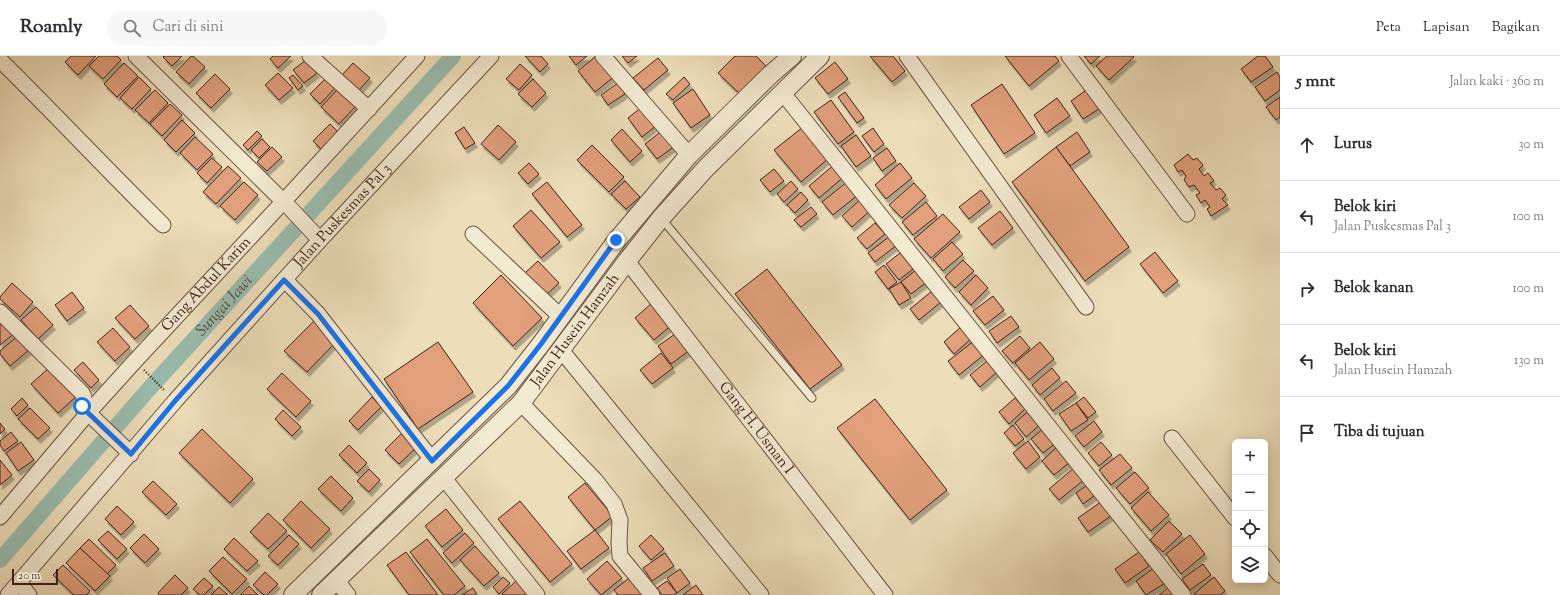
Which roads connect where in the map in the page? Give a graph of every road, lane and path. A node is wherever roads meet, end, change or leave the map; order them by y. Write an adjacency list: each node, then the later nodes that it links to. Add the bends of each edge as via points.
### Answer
1 (136, 56): 14 (street)
2 (310, 56): 12 (street)
3 (417, 56): 12 (street, Gang Abdul Karim)
4 (491, 56): 19 (street, Jalan Puskesmas Pal 3)
5 (603, 56): 13 (street)
6 (792, 56): 13 (street, Jalan Husein Hamzah)
7 (820, 56): 11 (street, Jalan Husein Hamzah)
8 (907, 56): 22 (street)
9 (1069, 56): 15 (street)
10 (0, 60): 17 (street)
11 (782, 92): 16 (street, Jalan Husein Hamzah, via 706,168); 50 (street)
12 (369, 109): 14 (street, Gang Abdul Karim)
13 (689, 155): 24 (street, Jalan Husein Hamzah, via 616,240)
14 (286, 205): 19 (street); 30 (street, Gang Abdul Karim)
15 (1187, 214)
16 (661, 218): 20 (street, Jalan Husein Hamzah); 28 (lane)
17 (163, 225)
18 (473, 234): 24 (street)
19 (317, 236): 21 (street, Jalan Puskesmas Pal 3)
20 (626, 261): 25 (street, Jalan Husein Hamzah); 49 (street, Gang H. Usman I)
21 (284, 280): 32 (street, Jalan Puskesmas Pal 3); 33 (street, via 323,320)
22 (1086, 307)
23 (0, 312): 30 (street, via 82,393 83,408)
24 (560, 317): 33 (street, Jalan Husein Hamzah, via 508,386)
25 (561, 350): 29 (street, Jalan Husein Hamzah); 48 (street)
26 (148, 373): 27 (path)
27 (163, 388)
28 (812, 398)
29 (521, 403): 34 (street, Jalan Husein Hamzah); 47 (street, via 595,480 614,504 620,520 620,556)
30 (88, 413): 32 (street); 36 (street, Gang Abdul Karim)
31 (1172, 438): 35 (street)
32 (131, 454): 40 (street, Jalan Puskesmas Pal 3)
33 (432, 461): 43 (street, Jalan Husein Hamzah)
34 (443, 477): 39 (street, Jalan Husein Hamzah); 46 (street)
35 (1232, 514)
36 (0, 517)
37 (1268, 560): 38 (street)
38 (1280, 575)
39 (336, 580): 44 (street, Jalan Husein Hamzah); 45 (street)
40 (19, 582): 41 (street, Jalan Puskesmas Pal 3); 42 (street)
41 (8, 595)
42 (29, 595)
43 (293, 595)
44 (321, 595)
45 (348, 595)
46 (537, 595)
47 (652, 595)
48 (761, 595)
49 (885, 595)
50 (1182, 595)

